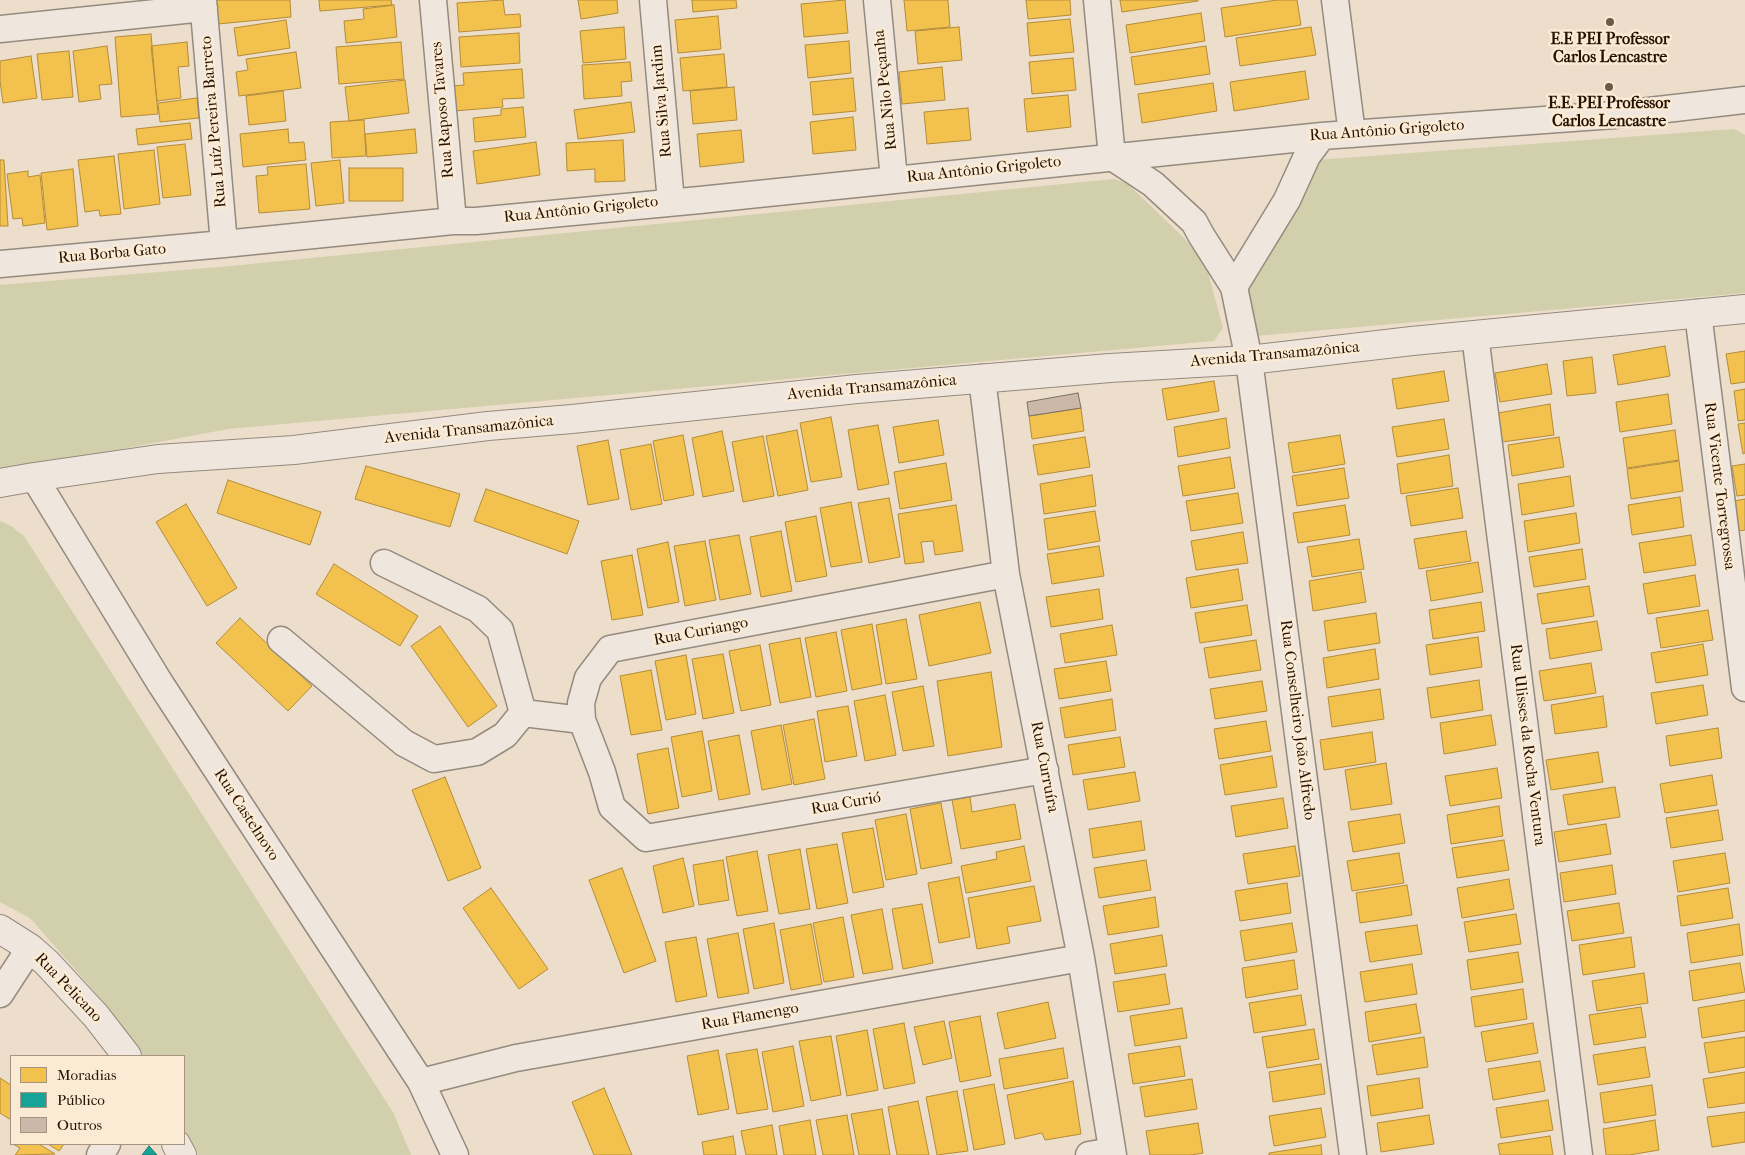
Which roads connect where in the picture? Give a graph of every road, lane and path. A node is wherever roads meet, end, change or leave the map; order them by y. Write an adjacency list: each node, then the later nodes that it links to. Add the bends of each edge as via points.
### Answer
1 (433, 0): 14 (street, Rua Raposo Tavares)
2 (652, 0): 13 (street, Rua Silva Jardim)
3 (877, 0): 12 (street, Rua Nilo Peçanha)
4 (1097, 0): 11 (street)
5 (1335, 0): 9 (street)
6 (204, 4): 7 (street); 15 (street, Rua Luíz Pereira Barreto)
7 (0, 29)
8 (1745, 100): 9 (street, Rua Antônio Grigoleto, via 1614,115)
9 (1352, 134): 10 (street, Rua Antônio Grigoleto)
10 (1322, 136): 11 (street, Rua Antônio Grigoleto); 17 (street, via 1307,156 1286,200)
11 (1112, 157): 12 (street, Rua Antônio Grigoleto); 17 (street, Rua Conselheiro João Alfredo, via 1153,184 1194,222)
12 (894, 179): 13 (street, Rua Antônio Grigoleto)
13 (671, 202): 14 (street, Rua Antônio Grigoleto)
14 (453, 221): 15 (street, Rua Antônio Grigoleto)
15 (224, 244): 16 (street, Rua Borba Gato)
16 (0, 264)
17 (1234, 287): 21 (street, Rua Conselheiro João Alfredo)
18 (1745, 309): 19 (street, Avenida Transamazônica)
19 (1698, 313): 20 (street, Avenida Transamazônica); 28 (street, Rua Vicente Torregrossa)
20 (1475, 335): 21 (street, Avenida Transamazônica); 42 (street, Rua Ulisses da Rocha Ventura)
21 (1250, 360): 22 (street, Avenida Transamazônica); 41 (street, Rua Conselheiro João Alfredo)
22 (982, 378): 23 (street, Avenida Transamazônica, via 488,426 294,450 158,458); 26 (street, Rua Curruíra)
23 (34, 477): 24 (street, Avenida Transamazônica); 38 (street, Rua Castelnovo, via 160,683)
24 (0, 483)
25 (384, 563): 29 (street, via 478,609 500,630)
26 (1006, 574): 30 (street, Rua Curiango, via 610,649 588,678 581,702); 31 (street, Rua Curruíra)
27 (281, 640): 29 (street, via 404,743 434,759 477,752 505,736)
28 (1745, 688)
29 (523, 713): 30 (street)
30 (582, 720): 32 (street, Rua Curiango, via 612,807)
31 (1045, 770): 32 (street, Rua Curió); 35 (street, Rua Curruíra)
32 (646, 838)
33 (0, 929): 34 (street, Rua Pelicano)
34 (30, 948): 36 (street); 37 (street, Rua Pelicano, via 96,1016)
35 (1080, 958): 38 (street, Rua Flamengo, via 516,1058); 39 (street, Rua Curruíra)
36 (0, 994)
37 (126, 1055)
38 (421, 1082): 40 (street, Rua Castelnovo)
39 (1105, 1154)
40 (455, 1155)
41 (1353, 1155)
42 (1579, 1155)

